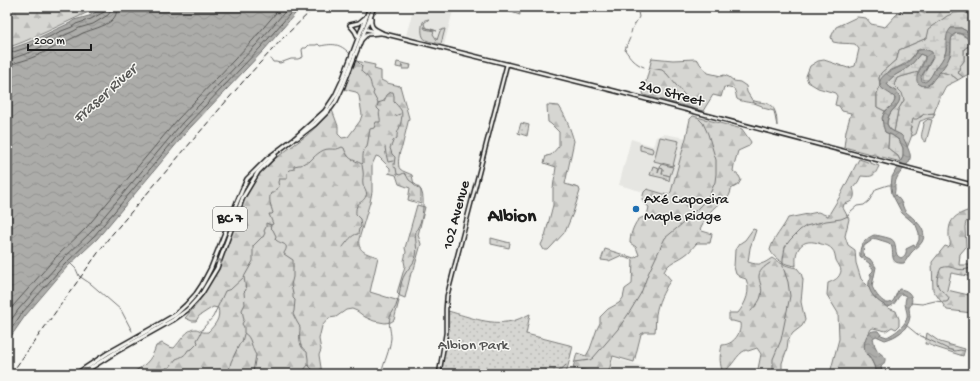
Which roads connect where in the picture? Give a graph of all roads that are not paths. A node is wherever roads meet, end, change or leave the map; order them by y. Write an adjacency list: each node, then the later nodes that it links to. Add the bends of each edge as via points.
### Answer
1 (370, 7): 4 (highway, BC 7)
2 (374, 7): 3 (highway, BC 7)
3 (371, 14): 5 (highway, BC 7); 6 (highway, via 371,25)
4 (366, 16): 5 (highway, BC 7); 7 (highway, via 359,23 350,25)
5 (363, 29): 6 (main road, 240 Street); 7 (highway, BC 7); 8 (highway, BC 7)
6 (382, 33): 8 (highway, via 367,34); 9 (main road, 240 Street)
7 (358, 37): 11 (highway, BC 7, via 342,81 325,111 267,159 248,179 212,268 190,301 168,319)
8 (361, 41): 12 (highway, BC 7, one-way to 8, via 173,320 197,300 217,268 243,197 258,172 331,108)
9 (507, 64): 10 (main road, 240 Street); 13 (main road, 102 Avenue, via 448,296 446,333)
10 (973, 184)
11 (76, 374)
12 (81, 374)
13 (438, 374)

